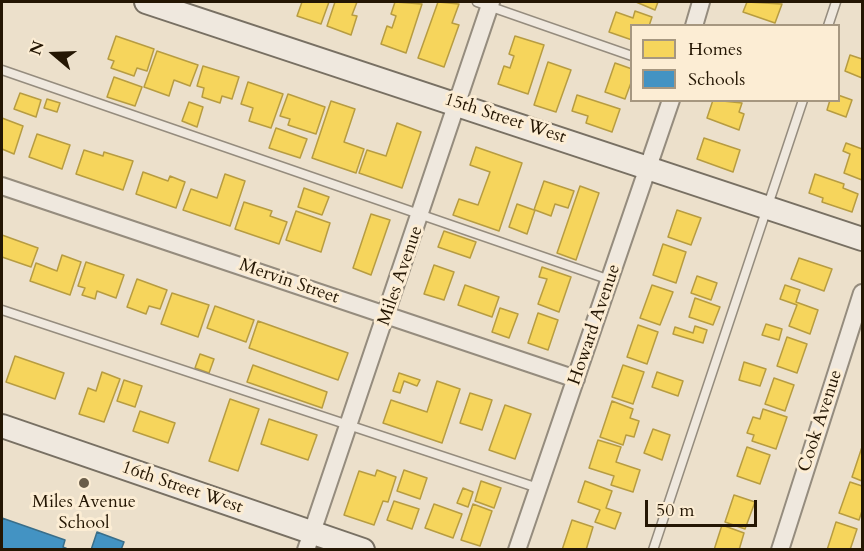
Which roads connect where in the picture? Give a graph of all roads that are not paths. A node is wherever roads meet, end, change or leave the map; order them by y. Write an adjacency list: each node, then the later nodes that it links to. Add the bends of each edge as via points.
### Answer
1 (146, 2): 11 (street, 15th Street West)
2 (701, 2): 5 (street)
3 (836, 2): 6 (lane)
4 (486, 3): 7 (lane); 11 (street, Miles Avenue)
5 (695, 24)
6 (829, 24)
7 (630, 55)
8 (2, 70): 15 (lane)
9 (669, 102): 12 (street, Howard Avenue)
10 (802, 102): 14 (lane)
11 (458, 104): 12 (street, 15th Street West); 15 (street, Miles Avenue)
12 (650, 168): 14 (street, 15th Street West); 17 (street, Howard Avenue)
13 (2, 186): 20 (street, Mervin Street)
14 (767, 207): 16 (street, 15th Street West); 28 (lane)
15 (422, 214): 17 (lane); 20 (street, Miles Avenue)
16 (862, 240)
17 (610, 280): 21 (street, Howard Avenue)
18 (862, 293): 29 (street, Cook Avenue)
19 (2, 310): 23 (lane)
20 (387, 315): 21 (street, Mervin Street); 23 (street, Miles Avenue)
21 (576, 379): 24 (street, Howard Avenue)
22 (2, 426): 25 (street, 16th Street West)
23 (350, 426): 24 (lane); 25 (street, Miles Avenue)
24 (538, 488): 27 (street, Howard Avenue)
25 (309, 541): 26 (street, 16th Street West)
26 (363, 549)
27 (517, 549)
28 (653, 549)
29 (780, 549)

